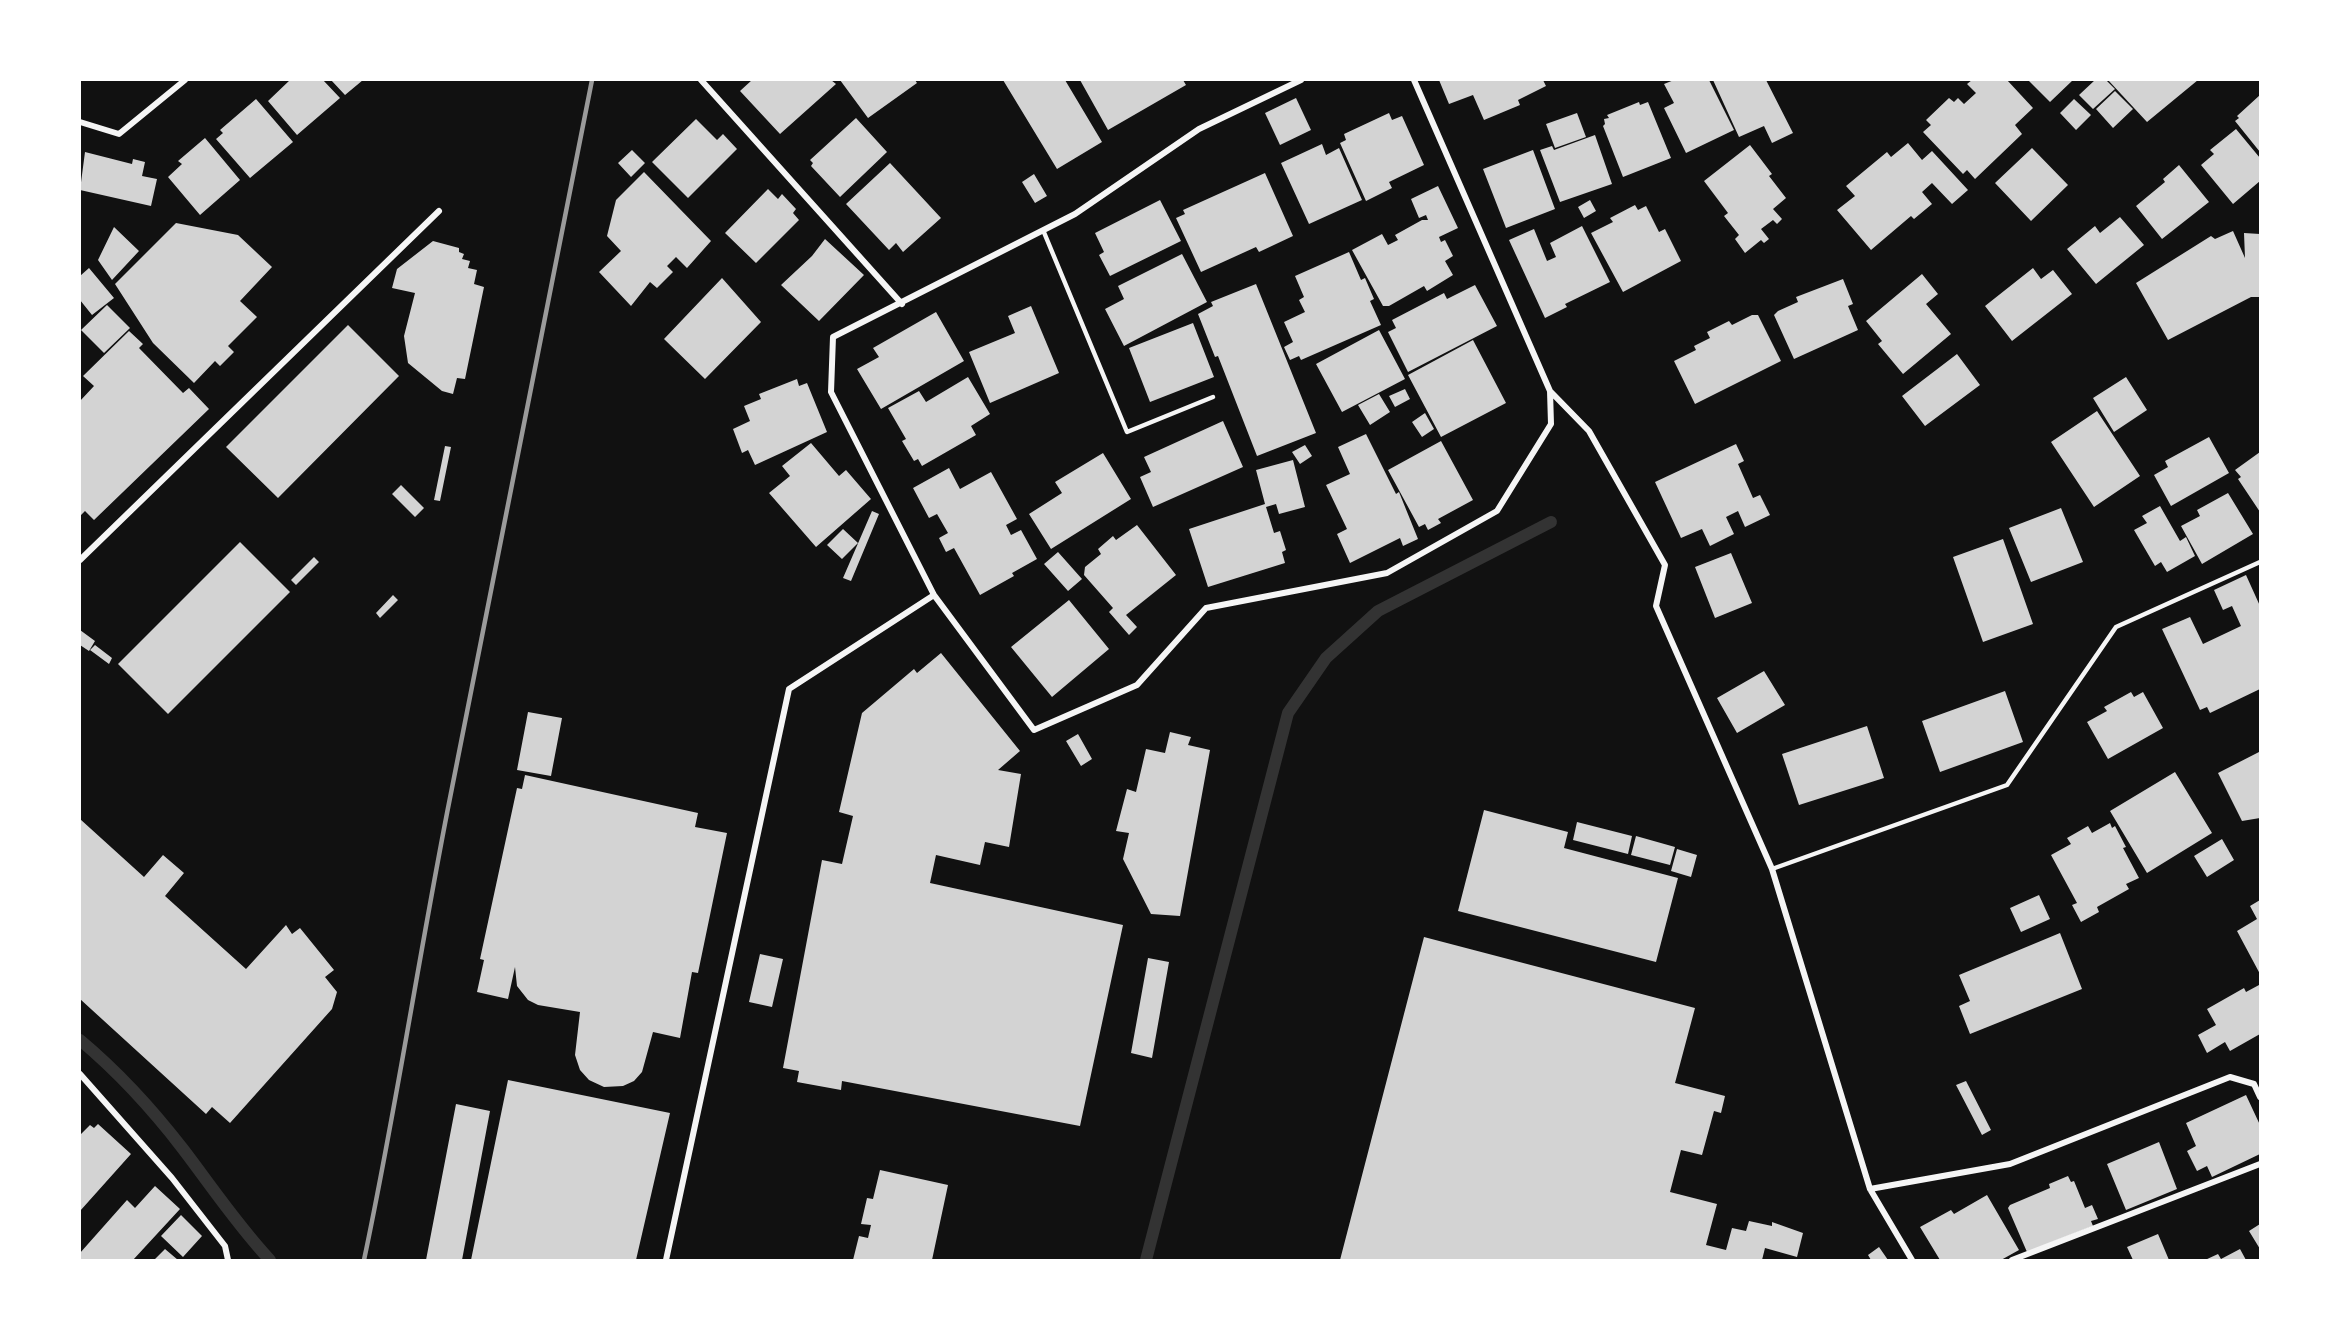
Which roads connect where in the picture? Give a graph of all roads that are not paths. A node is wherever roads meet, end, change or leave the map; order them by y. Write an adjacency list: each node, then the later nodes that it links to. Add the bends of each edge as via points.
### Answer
1 (185, 80): 5 (street, via 119,134)
2 (701, 80): 8 (street)
3 (1301, 80): 7 (street, via 1199,129 1075,214)
4 (1414, 80): 9 (street)
5 (80, 122)
6 (439, 212): 11 (street)
7 (1043, 230): 8 (street); 10 (lane, via 1126,432)
8 (902, 304): 13 (street, via 833,337 831,392)
9 (1550, 391): 13 (street, via 1551,424 1497,511 1387,573 1206,608 1137,685 1034,730); 14 (street, via 1589,431 1665,565 1656,606)
10 (1213, 397)
11 (80, 560)
12 (2260, 562): 14 (lane, via 2116,627 2007,785)
13 (934, 595): 20 (street, via 789,689)
14 (1772, 869): 18 (street)
15 (80, 1074): 19 (street, via 172,1178 225,1246)
16 (2260, 1097): 18 (street, via 2254,1084 2230,1077 2010,1164)
17 (2260, 1164): 22 (street)
18 (1870, 1189): 21 (street)
19 (228, 1260)
20 (666, 1260)
21 (1912, 1260)
22 (2012, 1260)

